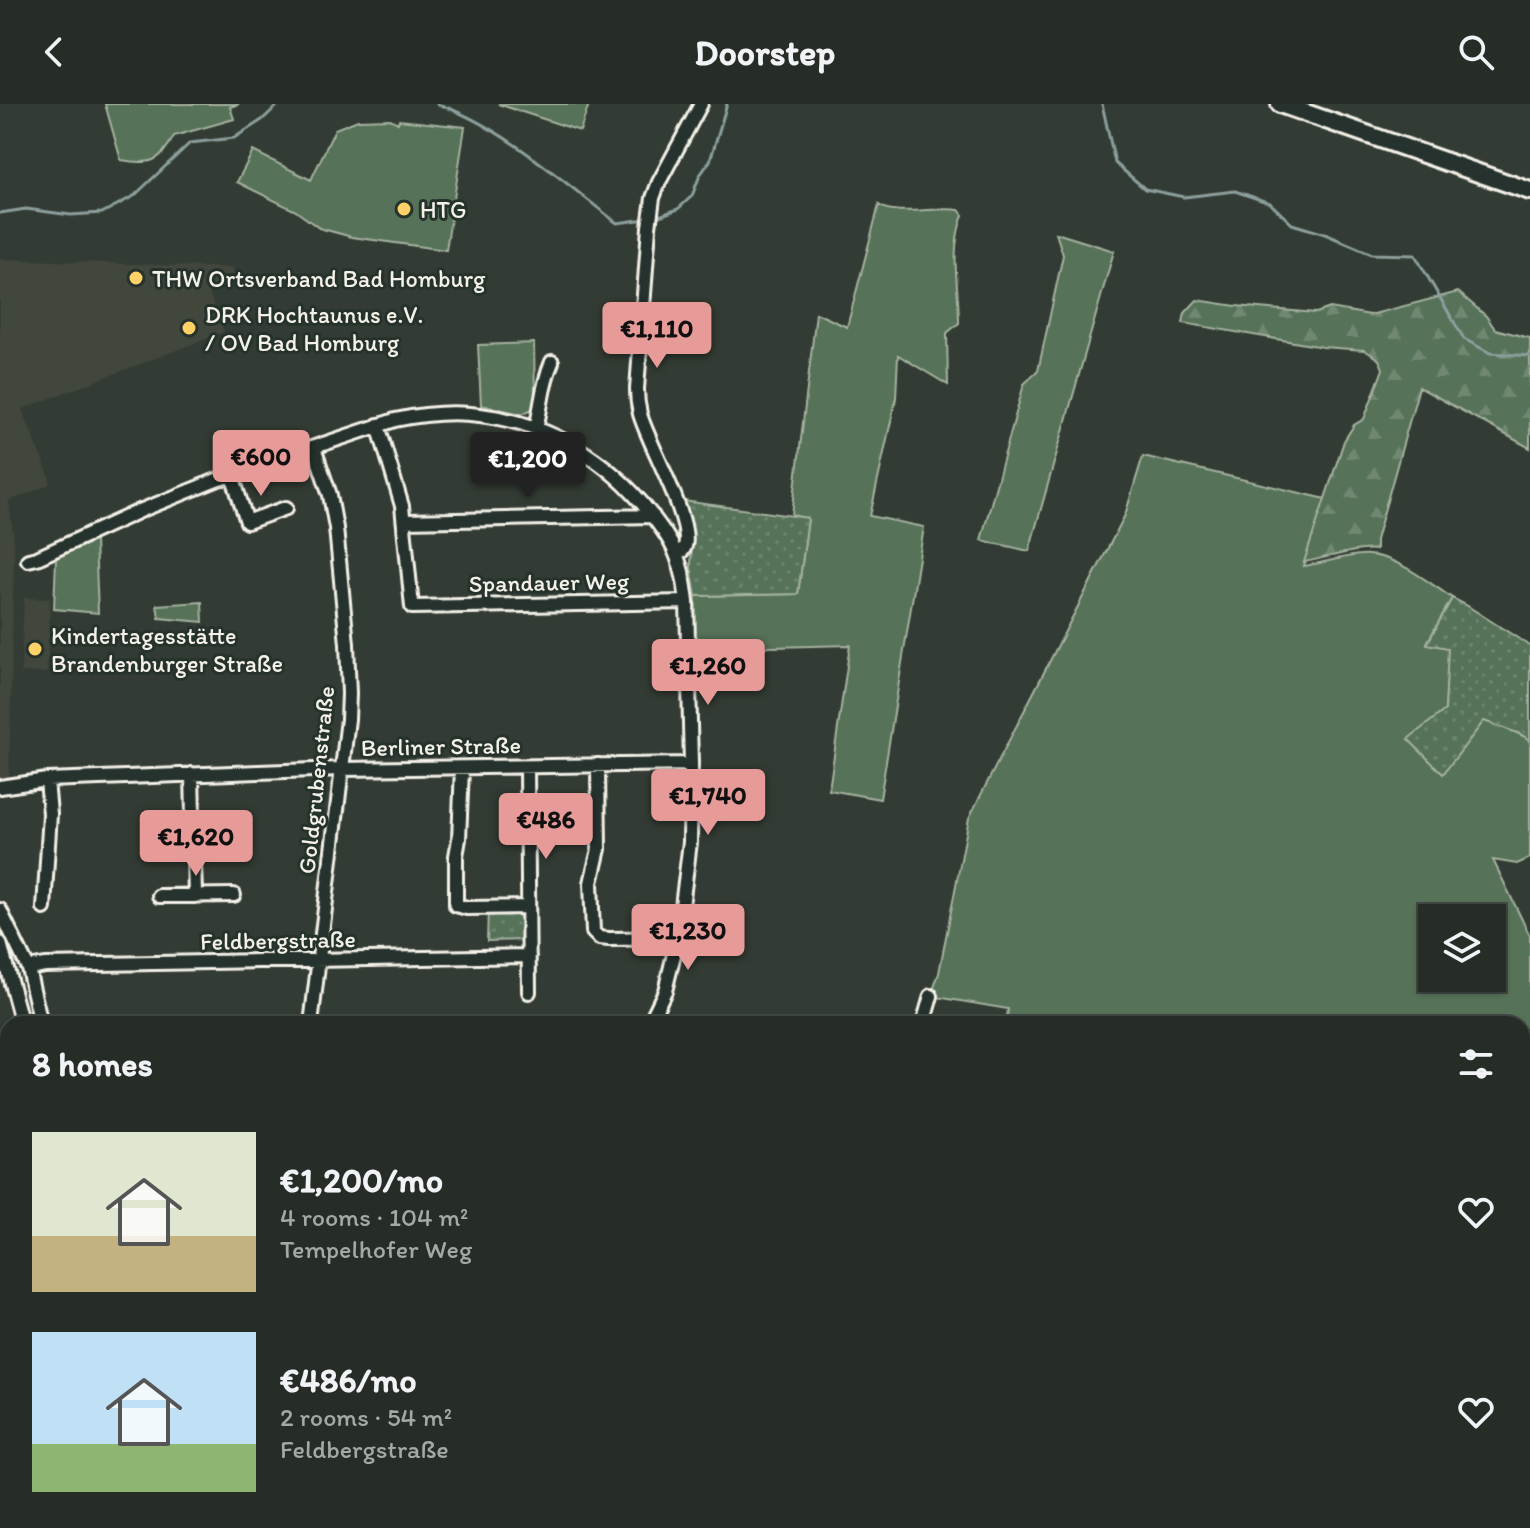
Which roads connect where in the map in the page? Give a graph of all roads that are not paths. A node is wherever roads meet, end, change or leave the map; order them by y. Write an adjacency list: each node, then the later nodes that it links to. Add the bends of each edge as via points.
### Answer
1 (701, 104): 12 (street, via 655,191 637,402 683,522 686,545)
2 (1280, 104): 3 (main road)
3 (1530, 191)
4 (552, 362): 6 (street)
5 (378, 425): 6 (street, via 441,413 491,416); 7 (street); 11 (street)
6 (536, 428): 10 (street, via 600,463)
7 (314, 448): 8 (street); 19 (street, Goldgrubenstraße, via 333,510 345,614 349,704)
8 (232, 475): 9 (street, via 247,522); 13 (street)
9 (286, 508)
10 (653, 516): 11 (street); 12 (street)
11 (404, 521): 14 (street, Spandauer Weg, via 412,607)
12 (677, 555): 14 (street)
13 (28, 560)
14 (687, 602): 15 (street)
15 (691, 764): 16 (street, Berliner Straße); 29 (street, via 690,842)
16 (598, 765): 17 (street, Berliner Straße); 29 (street, via 593,932 609,939)
17 (527, 767): 18 (street, Berliner Straße); 26 (street)
18 (462, 768): 19 (street, Berliner Straße); 26 (street, via 456,905)
19 (341, 769): 20 (street, Berliner Straße); 33 (street, Goldgrubenstraße)
20 (192, 774): 21 (street, Berliner Straße); 25 (street)
21 (47, 780): 22 (street, Berliner Straße); 27 (street)
22 (0, 787)
23 (234, 895): 25 (street)
24 (159, 896): 25 (street)
25 (195, 896)
26 (528, 907): 32 (street)
27 (44, 908)
28 (0, 910): 30 (street)
29 (678, 938): 40 (street)
30 (18, 946): 31 (street); 34 (street)
31 (1, 947): 37 (street)
32 (529, 956): 33 (street, Feldbergstraße); 35 (street)
33 (317, 961): 34 (street, Feldbergstraße); 39 (street, Goldgrubenstraße)
34 (28, 968): 38 (street)
35 (529, 992)
36 (931, 996): 41 (street)
37 (20, 1016)
38 (39, 1016)
39 (312, 1016)
40 (653, 1016)
41 (925, 1016)

